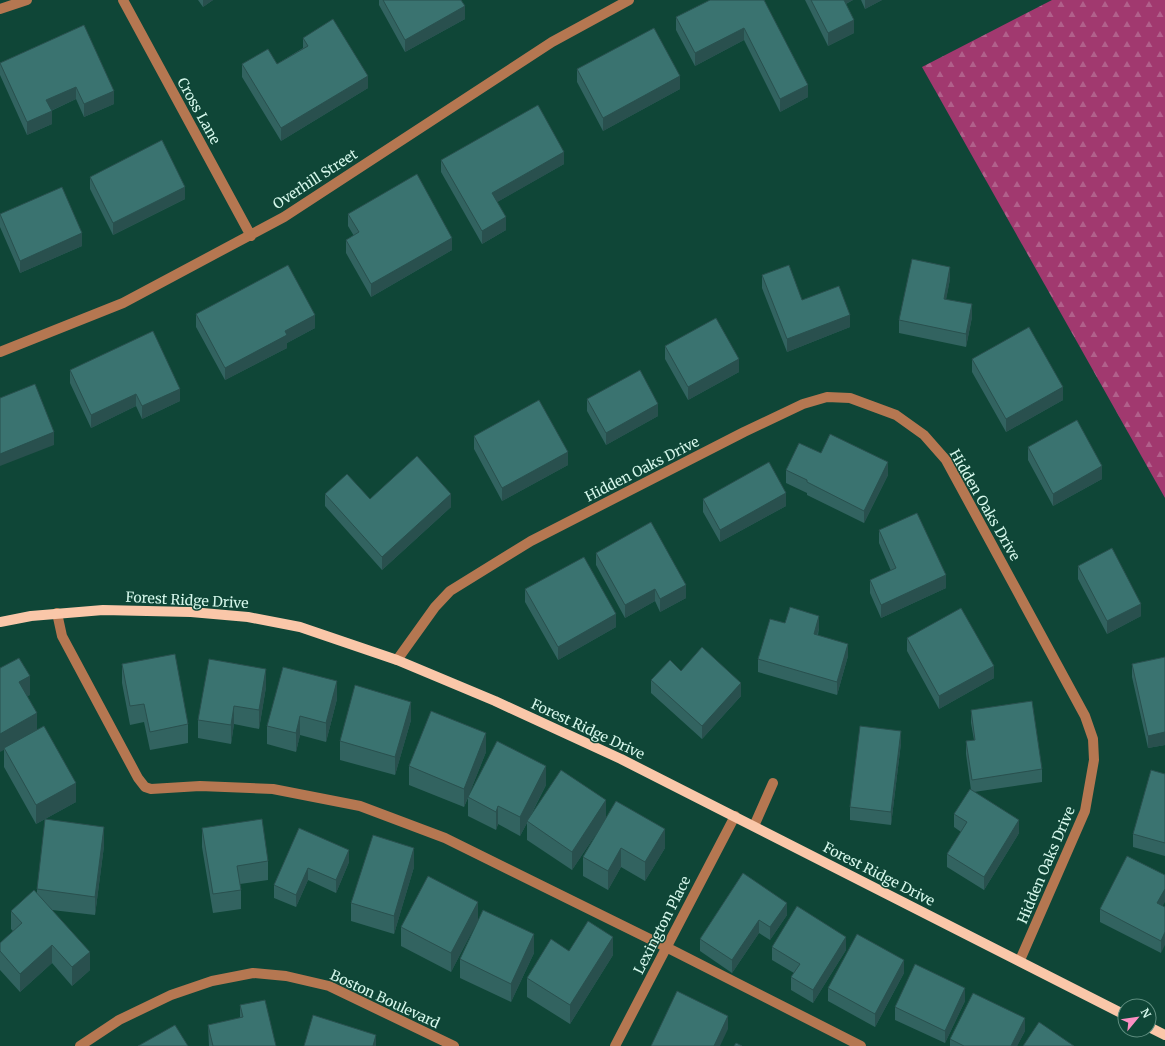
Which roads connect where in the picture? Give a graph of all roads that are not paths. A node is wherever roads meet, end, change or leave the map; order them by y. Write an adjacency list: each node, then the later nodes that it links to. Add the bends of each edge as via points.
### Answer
1 (27, 0): 4 (street)
2 (123, 0): 5 (street, Cross Lane)
3 (629, 0): 5 (street, Overhill Street, via 552,42)
4 (0, 9)
5 (251, 236): 6 (street, Overhill Street, via 123,303)
6 (0, 352)
7 (57, 614): 8 (main road, Forest Ridge Drive); 9 (main road, Forest Ridge Drive, via 103,610 191,612 248,617 300,627); 13 (street, via 62,636 145,787 273,789 360,806 444,838)
8 (0, 622)
9 (397, 660): 11 (main road, Forest Ridge Drive, via 495,701); 14 (street, Hidden Oaks Drive, via 435,607 450,591 531,541 744,432 803,404 827,397 850,398 896,415 924,435 946,460 1085,716 1093,739 1094,760 1085,811)
10 (774, 783): 12 (street)
11 (735, 816): 12 (main road, Forest Ridge Drive); 13 (street, Lexington Place)
12 (754, 826): 14 (main road, Forest Ridge Drive)
13 (666, 947): 18 (street, Lexington Place); 19 (street)
14 (1020, 960): 15 (main road, Forest Ridge Drive)
15 (1117, 1010)
16 (80, 1046): 17 (street, Boston Boulevard, via 119,1020 171,995 212,981 254,973 286,976 329,986)
17 (454, 1046)
18 (615, 1046)
19 (861, 1046)

